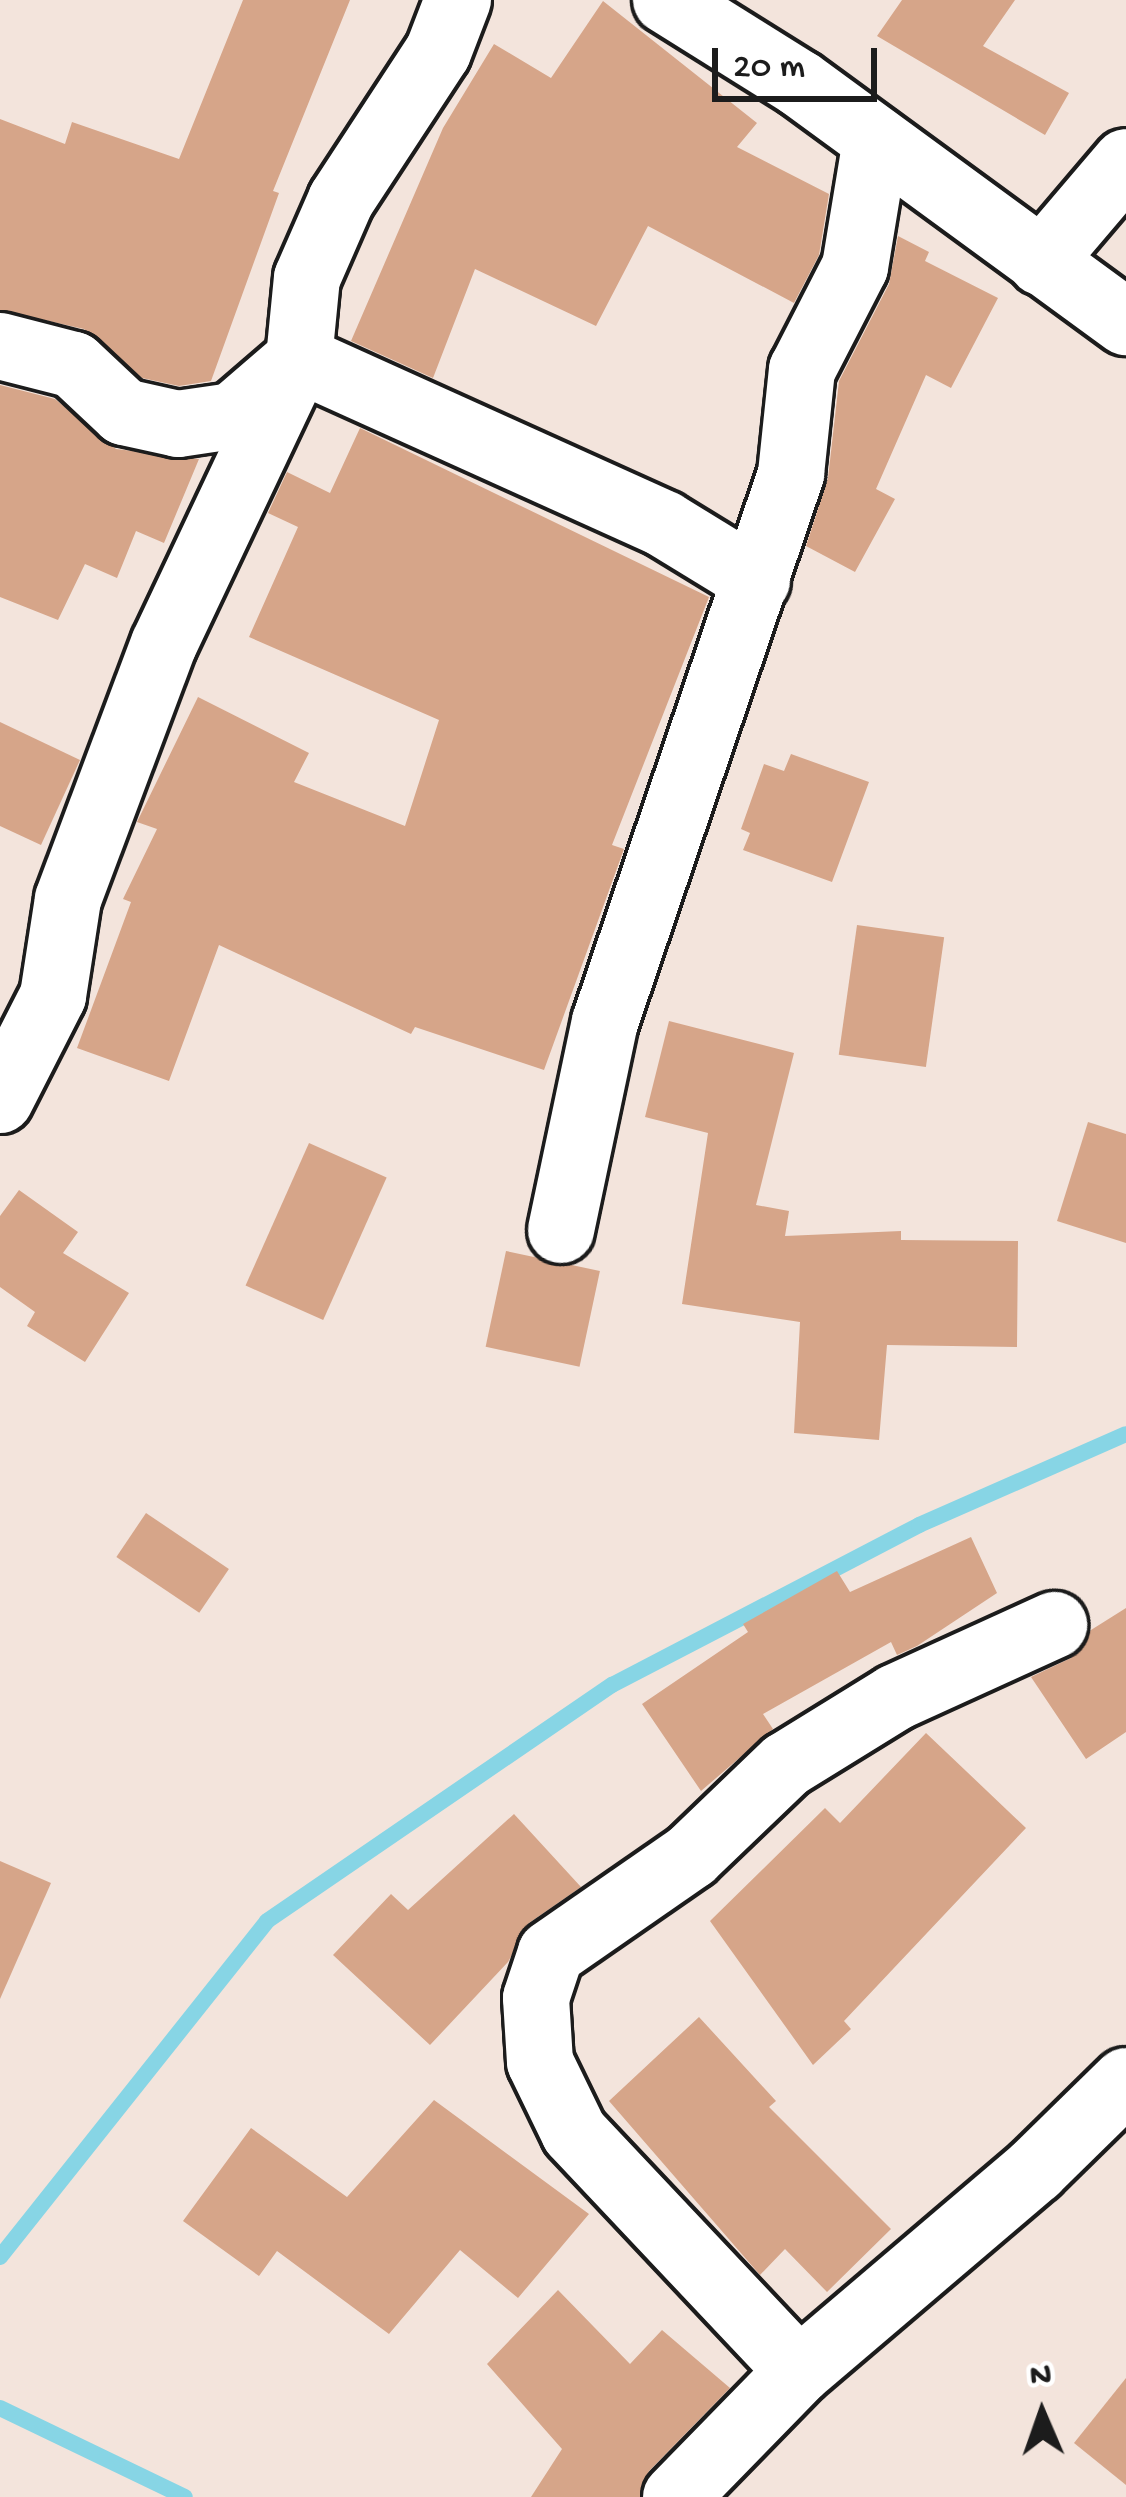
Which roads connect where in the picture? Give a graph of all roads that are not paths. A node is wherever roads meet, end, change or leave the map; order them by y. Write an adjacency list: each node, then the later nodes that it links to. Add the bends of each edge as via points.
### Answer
1 (458, 0): 8 (street, via 438,52 341,200 307,278)
2 (666, 0): 3 (street)
3 (876, 140): 5 (street); 9 (street, via 855,267 802,370 790,474)
4 (1126, 162): 5 (street)
5 (1040, 262): 6 (street)
6 (1126, 322)
7 (0, 346): 8 (street, via 74,365 124,412 178,424 233,416)
8 (298, 359): 9 (street, via 664,524); 10 (street, via 164,644 68,899 53,996)
9 (757, 581): 11 (street, via 605,1022)
10 (0, 1100)
11 (561, 1230)
12 (1054, 1625): 14 (street, via 896,1696 786,1765 691,1856 551,1954 536,1998 540,2062 574,2132)
13 (1126, 2081): 14 (street, via 1036,2170)
14 (799, 2371): 15 (street)
15 (676, 2497)

